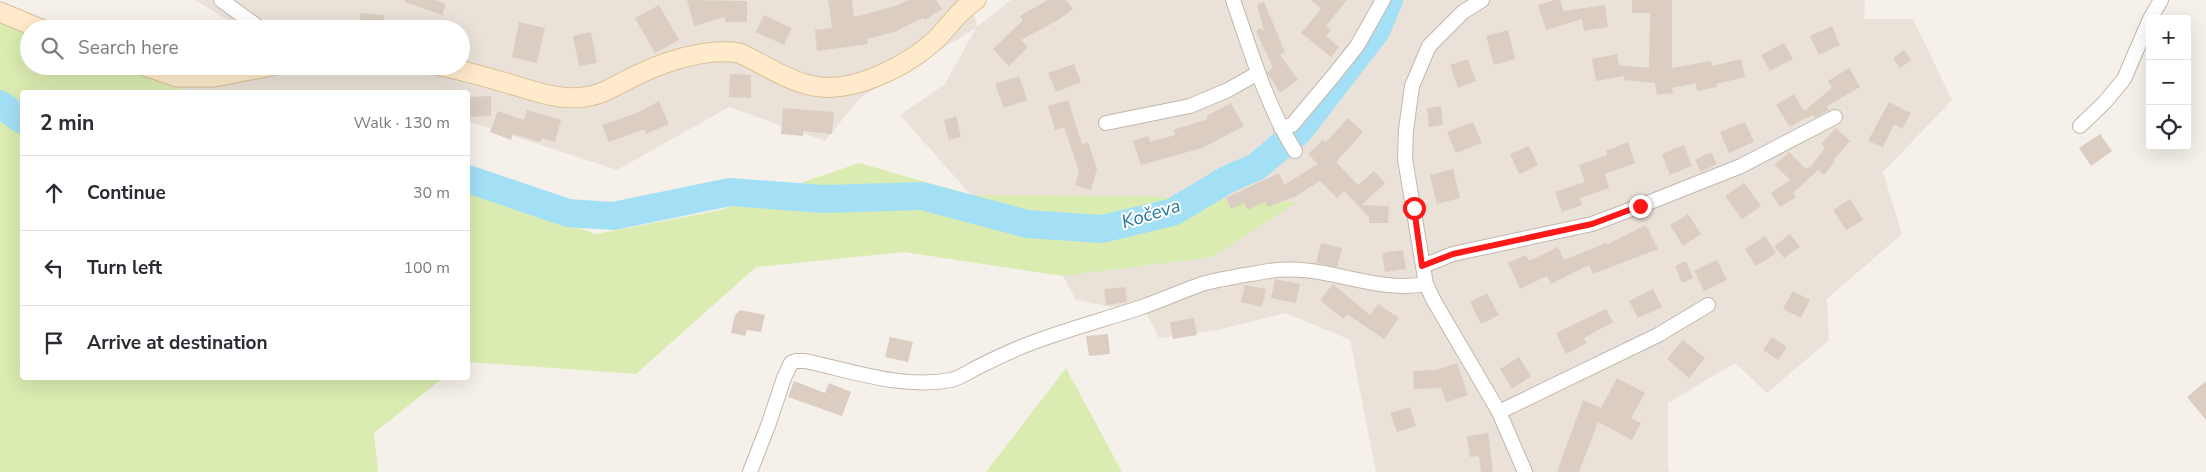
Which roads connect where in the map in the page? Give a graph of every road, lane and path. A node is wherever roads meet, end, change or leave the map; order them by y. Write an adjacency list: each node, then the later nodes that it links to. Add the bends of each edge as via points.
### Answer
1 (221, 0): 10 (street)
2 (976, 0): 13 (main road, via 931,44 905,62 846,86 822,88 808,85 728,51 678,61 638,74 607,91 584,97 544,94)
3 (1233, 0): 12 (street)
4 (1383, 0): 19 (street, via 1357,46 1292,124)
5 (1482, 0): 21 (street, via 1463,12 1429,46 1412,86 1405,159)
6 (2161, 0): 8 (street)
7 (0, 12): 9 (main road)
8 (2152, 15)
9 (20, 20)
10 (249, 20)
11 (2146, 28): 18 (street, via 2124,79)
12 (1258, 73): 17 (street, via 1190,106); 19 (street)
13 (470, 74)
14 (171, 75): 15 (main road)
15 (224, 75)
16 (1835, 117): 21 (street, via 1741,166 1592,224 1453,254)
17 (1106, 123)
18 (2080, 126)
19 (1282, 130): 20 (street)
20 (1294, 150)
21 (1422, 266): 22 (street)
22 (1426, 284): 24 (street); 25 (street, via 1410,287 1382,285 1325,272 1298,270 1230,278 1035,342 1003,354 953,380 917,383 889,380 796,361 784,378)
23 (1708, 305): 24 (street, via 1658,335)
24 (1499, 412): 26 (street)
25 (750, 472)
26 (1525, 472)

